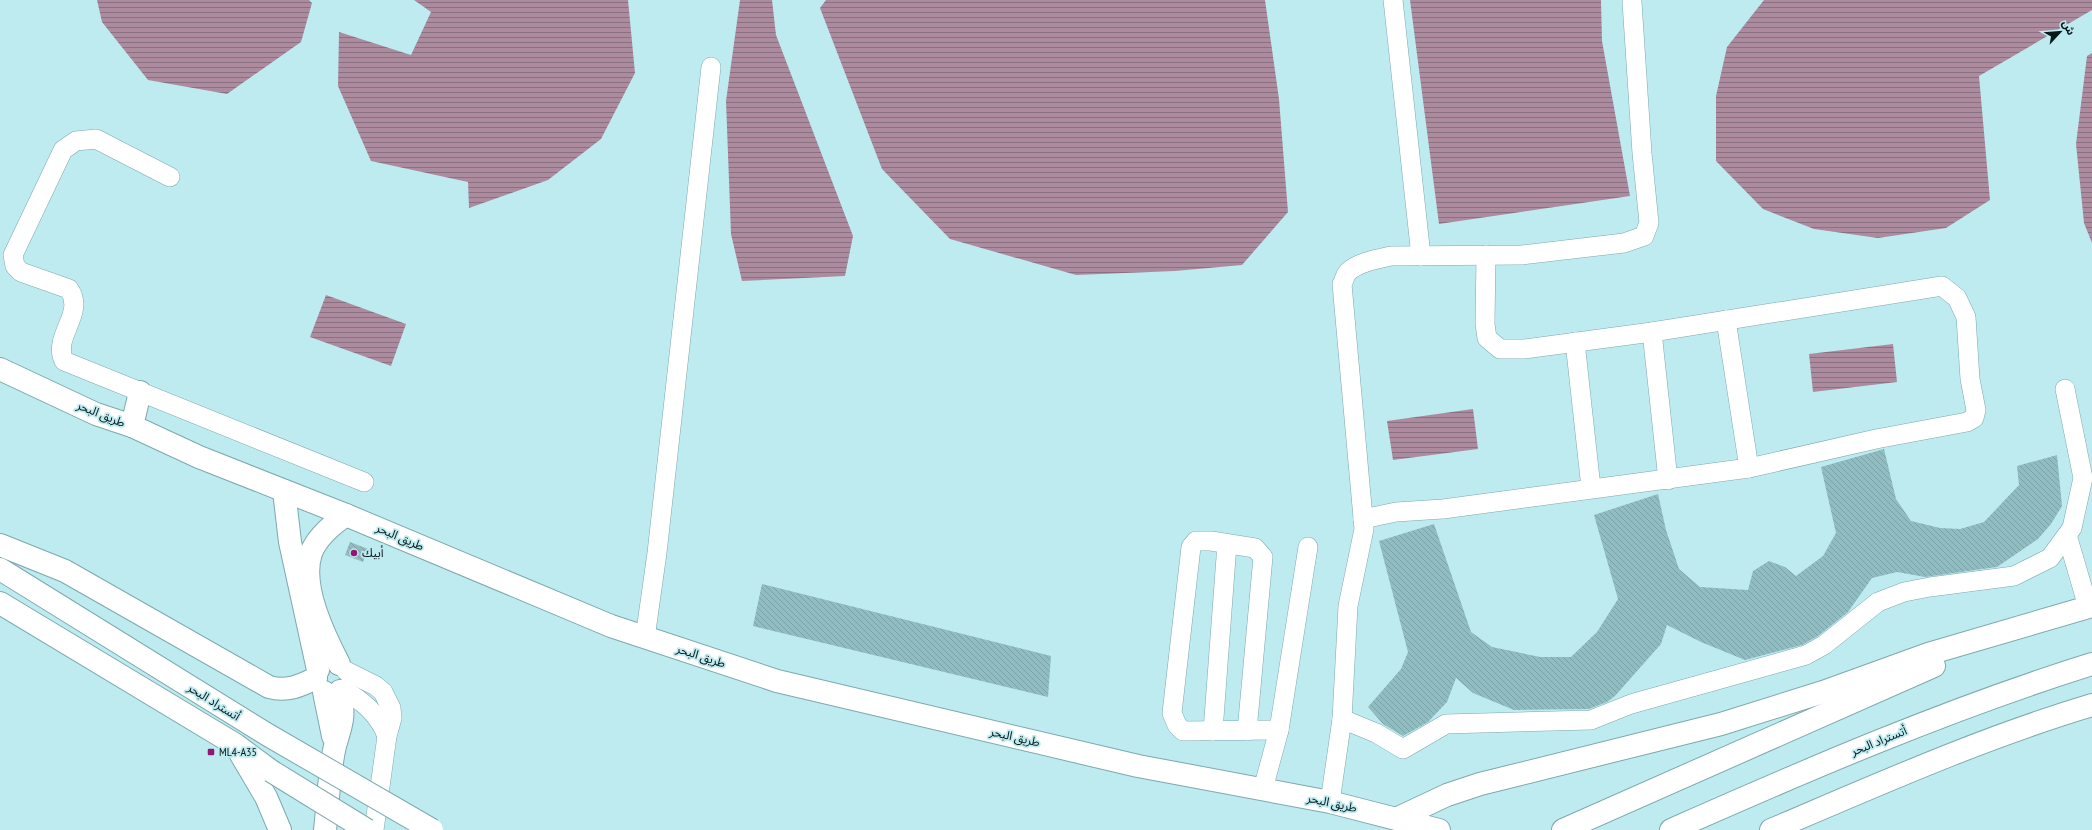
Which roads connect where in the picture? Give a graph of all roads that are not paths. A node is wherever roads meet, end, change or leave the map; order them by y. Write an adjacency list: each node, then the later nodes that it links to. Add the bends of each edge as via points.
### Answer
1 (1393, 0): 6 (street)
2 (1632, 2): 5 (street, via 1649,223 1644,236 1624,243 1522,255)
3 (710, 67): 29 (street, via 657,554)
4 (170, 178): 12 (street, via 96,139 76,141 63,150 13,255 15,266 21,272 69,289 74,296 74,312 60,346 60,354 64,361)
5 (1486, 255): 6 (street); 9 (street, via 1487,338 1500,349 1524,349)
6 (1421, 256): 20 (street, via 1376,259 1348,272 1342,284)
7 (1726, 320): 8 (street); 14 (street); 14 (street, via 1942,286 1957,298 1966,317 1970,379 1976,410 1974,418 1967,422 1876,439)
8 (1652, 332): 9 (street); 15 (street)
9 (1575, 342): 17 (street)
10 (0, 369): 13 (main road, طريق البحر, via 96,414)
11 (2065, 389): 21 (street, via 2083,478 2072,528)
12 (140, 392): 13 (main road); 16 (street)
13 (132, 426): 18 (main road, طريق البحر, via 199,457)
14 (1749, 468): 15 (street)
15 (1668, 480): 17 (street)
16 (364, 482)
17 (1591, 488): 20 (street, via 1443,509 1396,512)
18 (284, 491): 19 (main road, طريق البحر); 31 (main road, via 290,542)
19 (346, 514): 29 (main road, طريق البحر); 31 (main road, via 318,542 311,552 309,566 309,582 326,638)
20 (1363, 519): 33 (street, via 1364,529 1348,606)
21 (2067, 535): 27 (street); 33 (street, via 2050,558 2014,576 1904,592 1878,602 1824,645 1806,655 1632,704 1590,720 1446,724 1403,749 1376,733)
22 (1227, 544): 34 (street, via 1255,548 1264,557); 36 (street); 36 (street, via 1196,541 1191,547 1172,713 1183,731)
23 (0, 545): 31 (main road, via 65,571 269,687 277,690 293,689)
24 (1308, 547): 35 (street)
25 (0, 569): 46 (main road, أتستراد البحر, bridge, via 268,735)
26 (0, 603): 37 (main road)
27 (2090, 606): 28 (main road)
28 (2036, 622): 40 (main road, via 1928,654 1823,692 1721,724 1480,784); 48 (main road)
29 (645, 638): 38 (main road, طريق البحر, via 777,681 1138,766)
30 (2092, 664): 41 (main road, أتستراد البحر, via 2029,684 1886,737)
31 (332, 679): 43 (main road, via 336,746); 45 (street, via 374,713 387,736)
32 (2092, 705): 49 (main road, via 2031,723)
33 (1342, 719): 39 (street)
34 (1247, 730): 35 (street); 36 (street)
35 (1279, 730): 38 (street)
36 (1213, 731)
37 (236, 745): 42 (main road, via 266,797); 44 (main road, bridge, via 271,771)
38 (1263, 789): 39 (main road, طريق البحر)
39 (1330, 802): 40 (main road, طريق البحر)
40 (1398, 818): 47 (main road, طريق البحر)
41 (1680, 826)
42 (280, 830)
43 (325, 830)
44 (366, 830)
45 (374, 830)
46 (432, 830)
47 (1439, 830)
48 (1563, 830)
49 (1771, 830)

